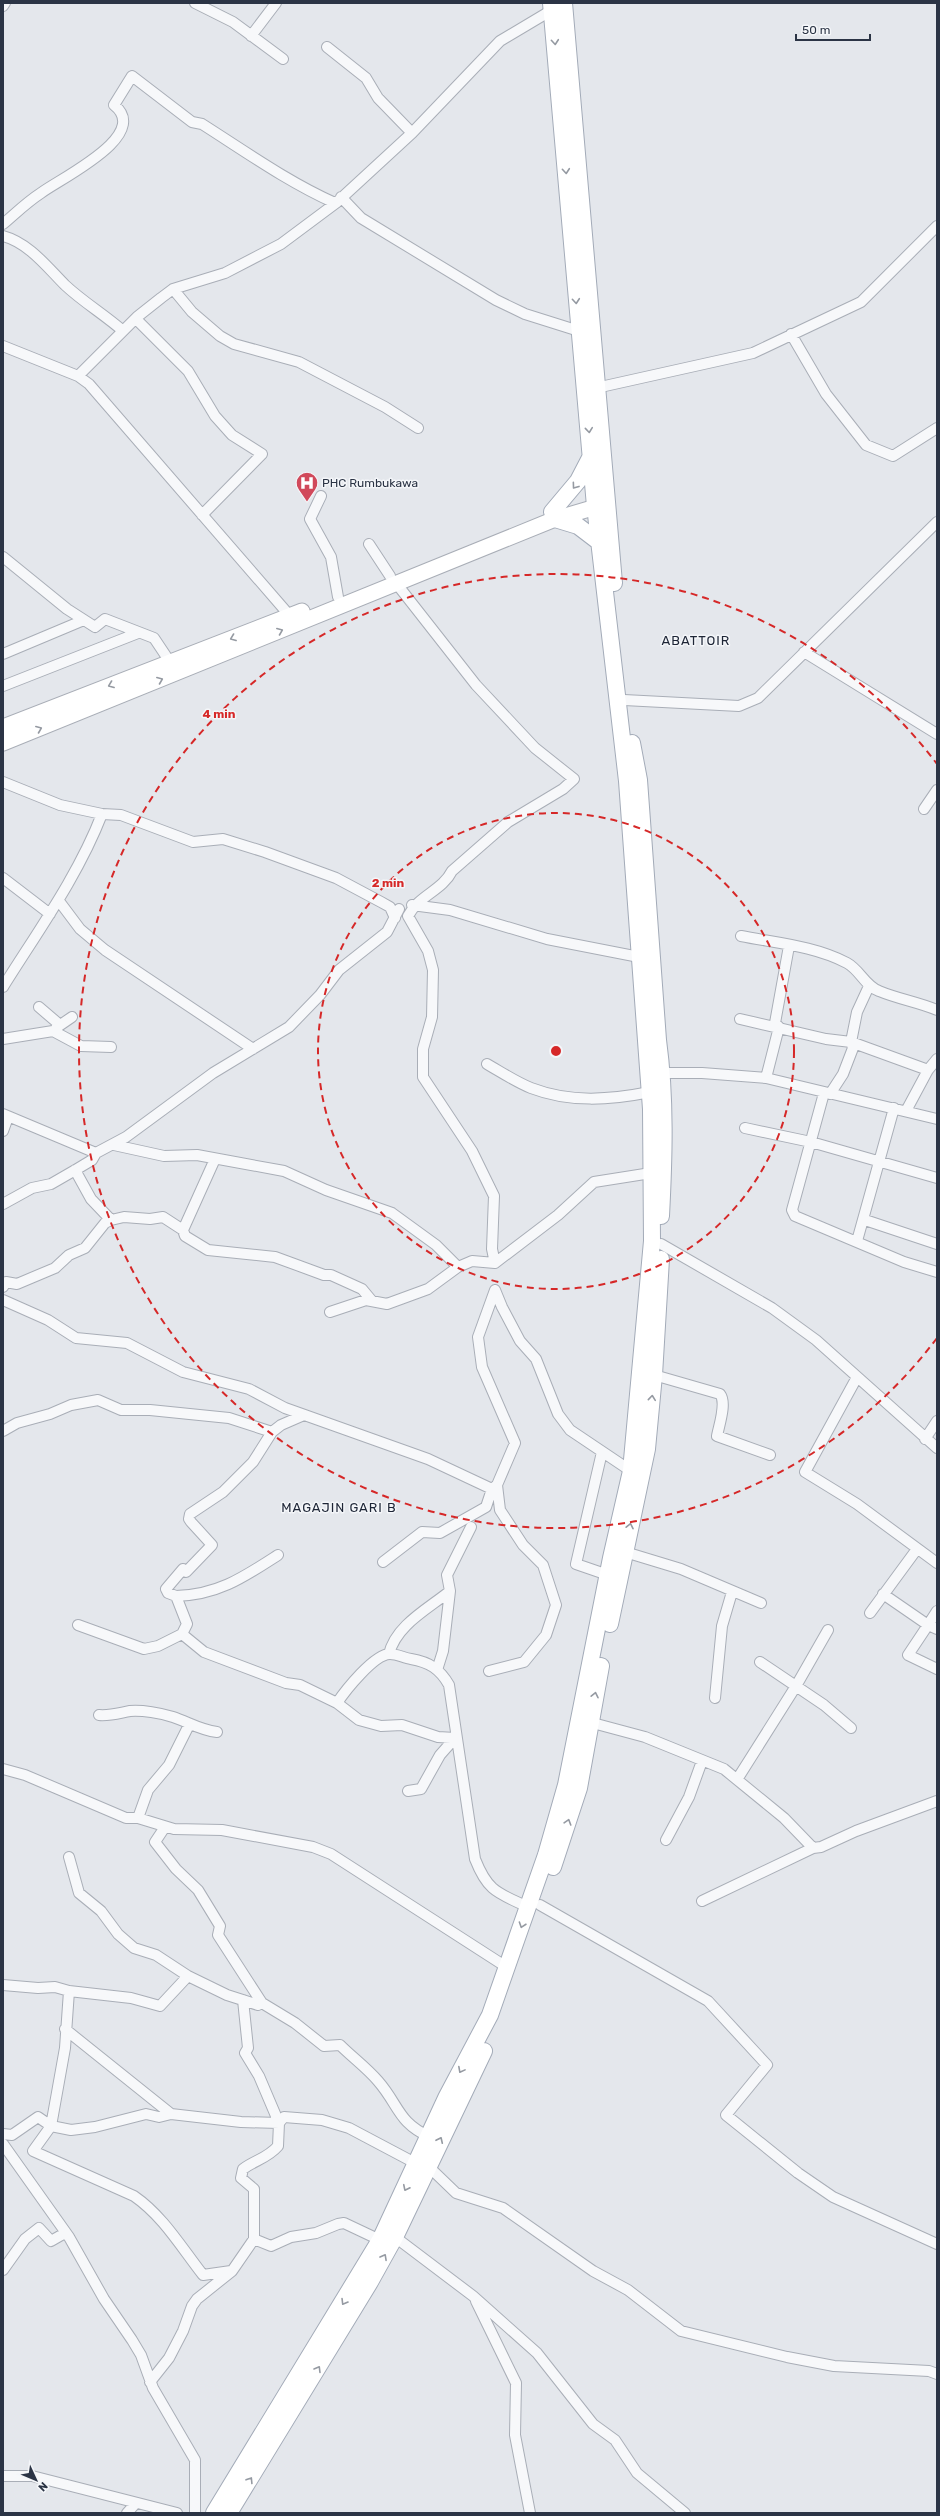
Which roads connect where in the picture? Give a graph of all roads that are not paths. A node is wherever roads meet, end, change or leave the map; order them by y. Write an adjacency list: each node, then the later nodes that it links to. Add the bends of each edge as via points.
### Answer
1 (5, 3): 5 (street)
2 (195, 3): 6 (street, via 233,22)
3 (276, 3): 6 (street)
4 (556, 5): 9 (street, via 500,41); 17 (main road, one-way to 17); 21 (main road)
5 (3, 6)
6 (251, 36): 8 (street)
7 (327, 47): 9 (street, via 366,78 378,98)
8 (283, 59)
9 (412, 133): 10 (street)
10 (338, 200): 11 (street, via 274,171 202,124 192,122 132,76 114,105 125,120 123,129 115,141 102,154 19,208); 14 (street, via 281,244 225,273); 17 (street, via 361,218 496,300 525,314)
11 (3, 224)
12 (937, 226): 18 (street, via 861,302)
13 (3, 236): 16 (street, via 37,256 66,285)
14 (173, 289): 15 (street); 22 (street, via 192,312 220,336 234,344 298,362 385,407)
15 (136, 319): 16 (street); 27 (street, via 188,371 215,416 232,435 262,454)
16 (123, 331): 20 (street)
17 (579, 331): 24 (main road, one-way to 24)
18 (791, 334): 21 (street, via 753,353); 23 (street, via 826,394 866,445 892,456)
19 (3, 346): 20 (street)
20 (78, 376): 27 (street, via 89,384)
21 (596, 388): 26 (main road)
22 (418, 428)
23 (937, 428)
24 (592, 456): 26 (main road); 28 (main road, one-way to 28, via 578,481)
25 (321, 496): 34 (street, via 310,519 331,557)
26 (601, 499): 28 (main road); 30 (main road); 42 (main road)
27 (202, 515): 35 (street)
28 (553, 515): 30 (main road, via 578,526); 33 (main road)
29 (937, 522): 38 (street)
30 (598, 542): 57 (main road, via 627,781)
31 (369, 544): 33 (street)
32 (3, 557): 36 (street)
33 (393, 580): 34 (main road); 45 (main road, one-way to 33); 52 (street, via 476,685 535,748 574,779 563,789 508,822 452,871 448,880)
34 (338, 597): 35 (main road)
35 (290, 616): 40 (main road, one-way to 40)
36 (84, 620): 37 (street, via 95,627 105,619); 39 (street)
37 (138, 633): 40 (street, via 154,638); 41 (street)
38 (804, 652): 42 (street, via 758,698 739,706); 44 (street)
39 (3, 654)
40 (170, 662): 43 (main road, one-way to 43)
41 (3, 686)
42 (624, 700): 73 (main road, via 639,780)
43 (3, 727)
44 (937, 734)
45 (3, 743)
46 (3, 782): 49 (street, via 60,805)
47 (937, 790): 48 (street)
48 (924, 809)
49 (102, 814): 51 (street); 53 (street, via 121,815 193,842 223,839 265,852 336,878)
50 (3, 878): 54 (street)
51 (58, 901): 54 (street); 69 (street, via 80,929 106,950)
52 (415, 904): 53 (street); 57 (street, via 450,910 547,939); 98 (street, via 408,916 428,952 433,970 432,1017 423,1049 423,1077 472,1151 494,1196 492,1248)
53 (395, 912): 69 (street, via 387,932 339,970 320,995 289,1026)
54 (50, 914): 59 (street)
55 (741, 936): 56 (street)
56 (789, 946): 58 (street, via 817,952 849,964); 64 (street, via 775,1023)
57 (639, 957): 75 (main road)
58 (869, 986): 61 (street); 67 (street, via 857,1012)
59 (3, 987)
60 (39, 1007): 65 (street)
61 (937, 1010)
62 (72, 1017): 65 (street)
63 (740, 1019): 64 (street)
64 (779, 1027): 67 (street, via 826,1039); 74 (street)
65 (57, 1028): 66 (street); 68 (street, via 81,1046)
66 (3, 1039)
67 (851, 1042): 72 (street); 76 (street, via 853,1048 843,1074)
68 (112, 1046)
69 (253, 1049): 84 (street, via 213,1073)
70 (937, 1059): 72 (street)
71 (487, 1064): 75 (street, via 530,1088 572,1098 614,1099)
72 (928, 1070): 78 (street)
73 (662, 1073): 74 (street); 96 (main road, via 664,1150)
74 (766, 1078): 76 (street)
75 (650, 1092): 89 (main road)
76 (827, 1093): 77 (street); 83 (street)
77 (894, 1108): 78 (street); 87 (street)
78 (906, 1111): 80 (street)
79 (6, 1115): 82 (street); 85 (street)
80 (937, 1120)
81 (746, 1128): 83 (street)
82 (3, 1131)
83 (811, 1142): 87 (street); 95 (street, via 792,1210 795,1216)
84 (114, 1145): 85 (street); 86 (street, via 164,1156 197,1155)
85 (96, 1153): 88 (street, via 92,1160)
86 (215, 1159): 94 (street); 99 (street, via 284,1171 326,1190 392,1213 436,1245)
87 (878, 1163): 90 (street); 93 (street)
88 (75, 1170): 91 (street, via 51,1184 32,1188); 92 (street, via 91,1199)
89 (651, 1173): 98 (street, via 594,1182 558,1215); 117 (main road, via 652,1241)
90 (937, 1178)
91 (3, 1204)
92 (111, 1220): 94 (street, via 124,1217 163,1217); 101 (street, via 105,1223 85,1248 69,1255 55,1268 17,1284 6,1282)
93 (865, 1220): 95 (street); 97 (street)
94 (183, 1230): 103 (street, via 185,1236 208,1250 275,1257 324,1275 331,1275 362,1289)
95 (857, 1241): 100 (street, via 904,1262)
96 (661, 1244): 105 (main road); 106 (street, via 772,1308 816,1340)
97 (937, 1244)
98 (495, 1263): 99 (street, via 472,1260)
99 (458, 1267): 103 (street, via 428,1289 387,1304)
100 (937, 1272)
101 (3, 1287)
102 (3, 1300): 107 (street, via 48,1320 76,1338 127,1343 183,1372 249,1389)
103 (372, 1301): 104 (street, via 366,1300)
104 (330, 1312)
105 (654, 1375): 116 (street, via 720,1394 723,1399 717,1436); 121 (main road, one-way to 105, via 647,1449)
106 (856, 1379): 112 (street); 120 (street, via 805,1472 857,1504)
107 (304, 1415): 110 (street); 118 (street, via 428,1459)
108 (937, 1421): 112 (street)
109 (3, 1431): 110 (street, via 17,1423 71,1405 98,1400 121,1410 150,1410 229,1418)
110 (272, 1432): 129 (street, via 253,1462 223,1492 190,1514 191,1522 212,1545 186,1572 183,1569 166,1589)
111 (3, 1437): 113 (street)
112 (925, 1439): 114 (street)
113 (3, 1440)
114 (937, 1448)
115 (602, 1452): 117 (street); 118 (street, via 570,1430 558,1414 536,1359 520,1341 495,1290 478,1336 482,1367 515,1443); 125 (street, via 576,1564)
116 (770, 1455)
117 (632, 1471): 125 (main road)
118 (494, 1487): 123 (street, via 486,1507 440,1533 422,1532); 141 (street, via 500,1510 523,1545 543,1565 556,1605 546,1635 524,1662)
119 (471, 1527): 126 (street, via 447,1575)
120 (916, 1549): 124 (street); 128 (street)
121 (625, 1552): 127 (street, via 681,1569); 146 (main road, one-way to 121)
122 (278, 1555): 129 (street, via 218,1590)
123 (383, 1562)
124 (937, 1563)
125 (608, 1575): 161 (main road)
126 (450, 1591): 137 (street, via 400,1631 392,1641); 140 (street, via 443,1651)
127 (732, 1592): 130 (street); 143 (street, via 722,1626)
128 (883, 1594): 132 (street); 134 (street)
129 (176, 1596): 136 (street, via 187,1624)
130 (761, 1603)
131 (937, 1611): 134 (street)
132 (870, 1612)
133 (78, 1625): 136 (street, via 144,1649 158,1646)
134 (932, 1627): 139 (street, via 908,1655)
135 (828, 1630): 142 (street)
136 (182, 1634): 144 (street, via 204,1652 286,1683 300,1685)
137 (389, 1654): 140 (street, via 425,1661); 144 (street, via 378,1658 354,1681)
138 (760, 1662): 142 (street)
139 (937, 1669)
140 (437, 1670): 150 (street, via 442,1672 448,1685)
141 (489, 1671)
142 (796, 1686): 148 (street); 153 (street)
143 (715, 1698)
144 (337, 1703): 150 (street, via 359,1720 381,1726 402,1725 438,1737)
145 (99, 1715): 147 (street, via 146,1712 173,1717)
146 (589, 1722): 151 (street, via 645,1737); 161 (main road, one-way to 146, via 579,1788)
147 (189, 1725): 149 (street); 156 (street, via 169,1765 148,1790)
148 (851, 1728)
149 (217, 1732)
150 (455, 1738): 154 (street, via 440,1755 421,1789); 162 (street, via 461,1762 473,1852 483,1881 498,1893)
151 (702, 1761): 153 (street, via 724,1769); 158 (street, via 690,1797)
152 (3, 1768): 156 (street, via 28,1776 126,1818)
153 (738, 1778): 159 (street, via 784,1818)
154 (408, 1791)
155 (937, 1801): 159 (street, via 856,1831 821,1848)
156 (138, 1818): 157 (street)
157 (165, 1827): 164 (street, via 222,1830 314,1847 331,1854); 169 (street, via 155,1842 176,1869 198,1890 220,1926 218,1934)
158 (666, 1840)
159 (813, 1848): 163 (street)
160 (69, 1857): 165 (street, via 79,1892 101,1911 118,1934 134,1948 156,1955)
161 (551, 1857): 162 (main road)
162 (537, 1898): 164 (main road, one-way to 164); 177 (main road, one-way to 162, via 500,2020); 181 (street, via 708,2001 767,2065 726,2115 798,2173 833,2197)
163 (702, 1901)
164 (508, 1968): 175 (main road, one-way to 175, via 490,2015 446,2098)
165 (188, 1976): 167 (street, via 160,2006 131,1998); 168 (street)
166 (3, 1985): 167 (street, via 55,1987)
167 (70, 1991): 170 (street)
168 (243, 2000): 169 (street, via 258,2005); 172 (street, via 248,2048 245,2053 259,2076)
169 (262, 2003): 175 (street, via 295,2023 324,2046 340,2045 379,2082 402,2118 414,2130)
170 (65, 2029): 171 (street); 173 (street, via 65,2048)
171 (171, 2114): 172 (street, via 241,2122); 173 (street, via 159,2117 146,2114 95,2127 71,2130)
172 (279, 2123): 177 (street, via 284,2117 322,2120 349,2128); 179 (street, via 278,2146 260,2162 243,2169 241,2178 254,2189)
173 (51, 2126): 174 (street, via 38,2117 12,2135); 183 (street, via 33,2151 134,2196 147,2205 169,2227 174,2239 203,2275)
174 (3, 2134)
175 (430, 2137): 177 (main road)
176 (3, 2144): 178 (street)
177 (423, 2165): 180 (main road); 185 (street, via 456,2193 502,2208 593,2271 628,2290 681,2331 834,2366 929,2371)
178 (65, 2233): 182 (street, via 51,2241 39,2228 26,2238); 186 (street, via 132,2340)
179 (254, 2239): 180 (street, via 271,2246 291,2237 316,2234 344,2223); 183 (street)
180 (388, 2239): 184 (street); 192 (main road, one-way to 192); 193 (main road, one-way to 180, via 370,2282)
181 (937, 2244)
182 (3, 2270)
183 (232, 2271): 186 (street, via 195,2302 169,2358)
184 (473, 2296): 194 (street, via 516,2383 514,2435); 195 (street, via 536,2353 593,2424 615,2440 638,2473)
185 (937, 2374)
186 (150, 2382): 191 (street, via 195,2460)
187 (3, 2476): 188 (street, via 32,2476)
188 (136, 2502): 189 (street); 190 (street)
189 (127, 2513)
190 (177, 2513)
191 (195, 2513)
192 (214, 2513)
193 (229, 2513)
194 (530, 2513)
195 (685, 2513)

